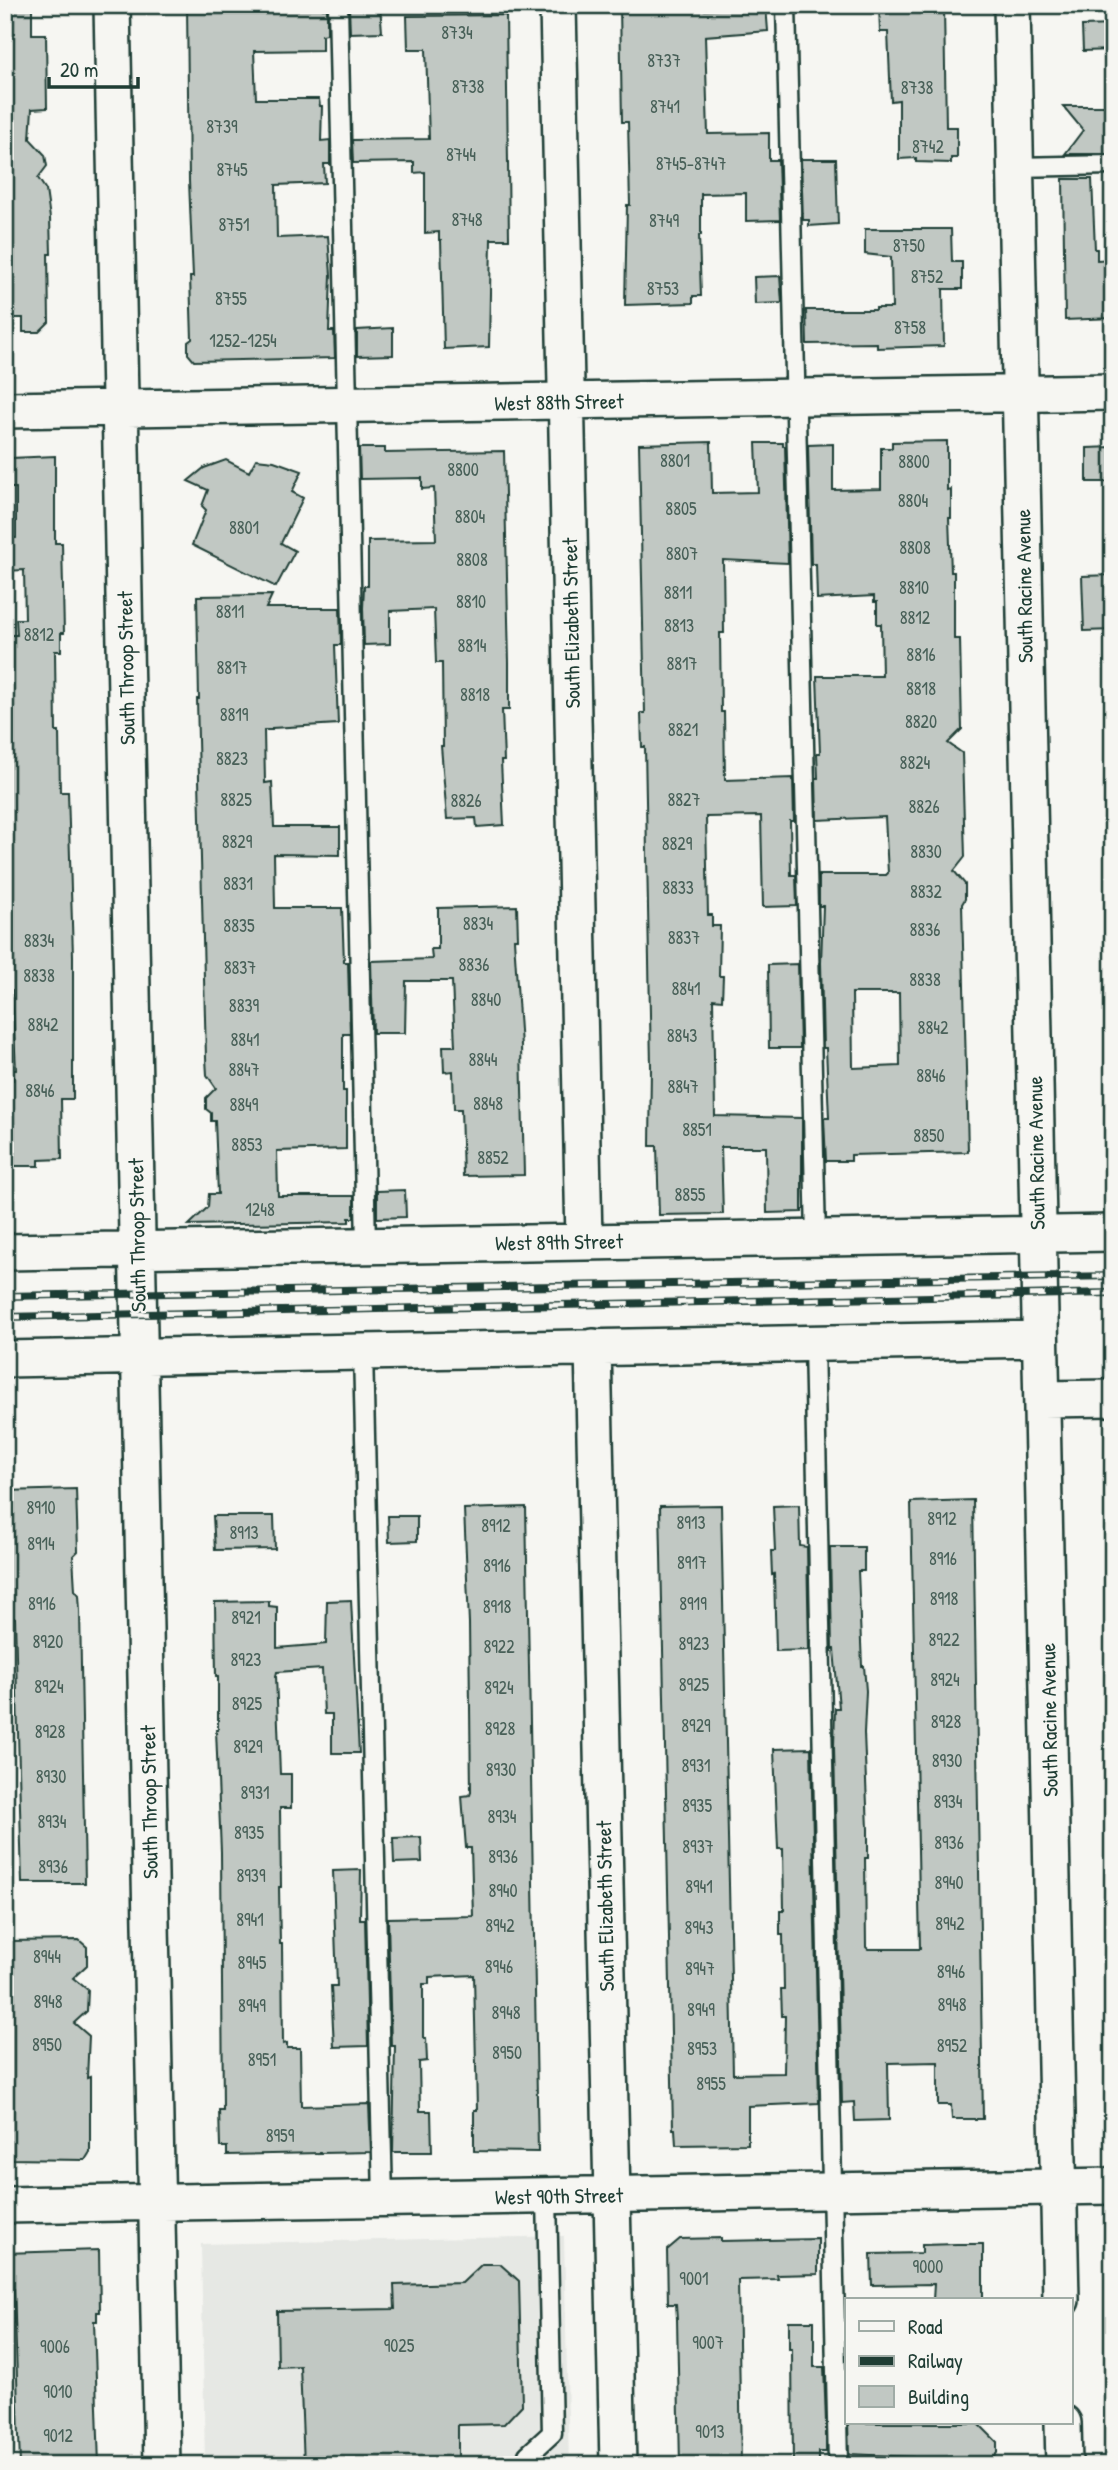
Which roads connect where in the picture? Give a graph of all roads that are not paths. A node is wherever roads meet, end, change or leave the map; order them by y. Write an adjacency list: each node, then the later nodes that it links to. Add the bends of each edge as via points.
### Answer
1 (112, 5): 13 (street, South Throop Street)
2 (338, 5): 12 (lane)
3 (558, 5): 11 (street, South Elizabeth Street)
4 (786, 5): 10 (lane)
5 (1012, 5): 7 (street, South Racine Avenue)
6 (1113, 165): 7 (lane)
7 (1015, 167): 9 (street, South Racine Avenue)
8 (1113, 392): 9 (street, West 88th Street)
9 (1020, 394): 10 (street, West 88th Street); 16 (street, South Racine Avenue)
10 (794, 398): 11 (street, West 88th Street); 17 (lane)
11 (567, 402): 12 (street, West 88th Street); 18 (street, South Elizabeth Street)
12 (346, 405): 13 (street, West 88th Street); 19 (lane)
13 (121, 408): 14 (street, West 88th Street); 20 (street, South Throop Street)
14 (5, 410)
15 (1113, 1233): 16 (street, West 89th Street)
16 (1038, 1235): 17 (street, West 89th Street); 22 (street, South Racine Avenue)
17 (816, 1237): 18 (street, West 89th Street)
18 (584, 1241): 19 (street, West 89th Street)
19 (366, 1245): 20 (street, West 89th Street)
20 (138, 1249): 21 (street, West 89th Street); 26 (street, South Throop Street)
21 (5, 1252)
22 (1040, 1339): 23 (street); 29 (street, South Racine Avenue)
23 (814, 1343): 24 (street); 32 (lane)
24 (593, 1348): 25 (street); 33 (street, South Elizabeth Street)
25 (363, 1351): 26 (street); 35 (lane)
26 (140, 1355): 27 (street); 36 (street, South Throop Street)
27 (5, 1359)
28 (1113, 1398): 29 (street)
29 (1042, 1399): 31 (street, South Racine Avenue)
30 (1113, 2186): 31 (street, West 90th Street)
31 (1058, 2187): 32 (street, West 90th Street); 38 (street, South Racine Avenue)
32 (832, 2191): 33 (street, West 90th Street); 43 (lane)
33 (611, 2195): 34 (street, West 90th Street); 42 (street, South Elizabeth Street)
34 (547, 2196): 35 (street, West 90th Street); 41 (lane, via 552,2433 528,2455)
35 (383, 2199): 36 (street, West 90th Street)
36 (157, 2203): 37 (street, West 90th Street); 40 (street, South Throop Street)
37 (5, 2205)
38 (1061, 2298)
39 (1063, 2424): 44 (street)
40 (162, 2465)
41 (529, 2465)
42 (618, 2465)
43 (838, 2465)
44 (1064, 2465)

